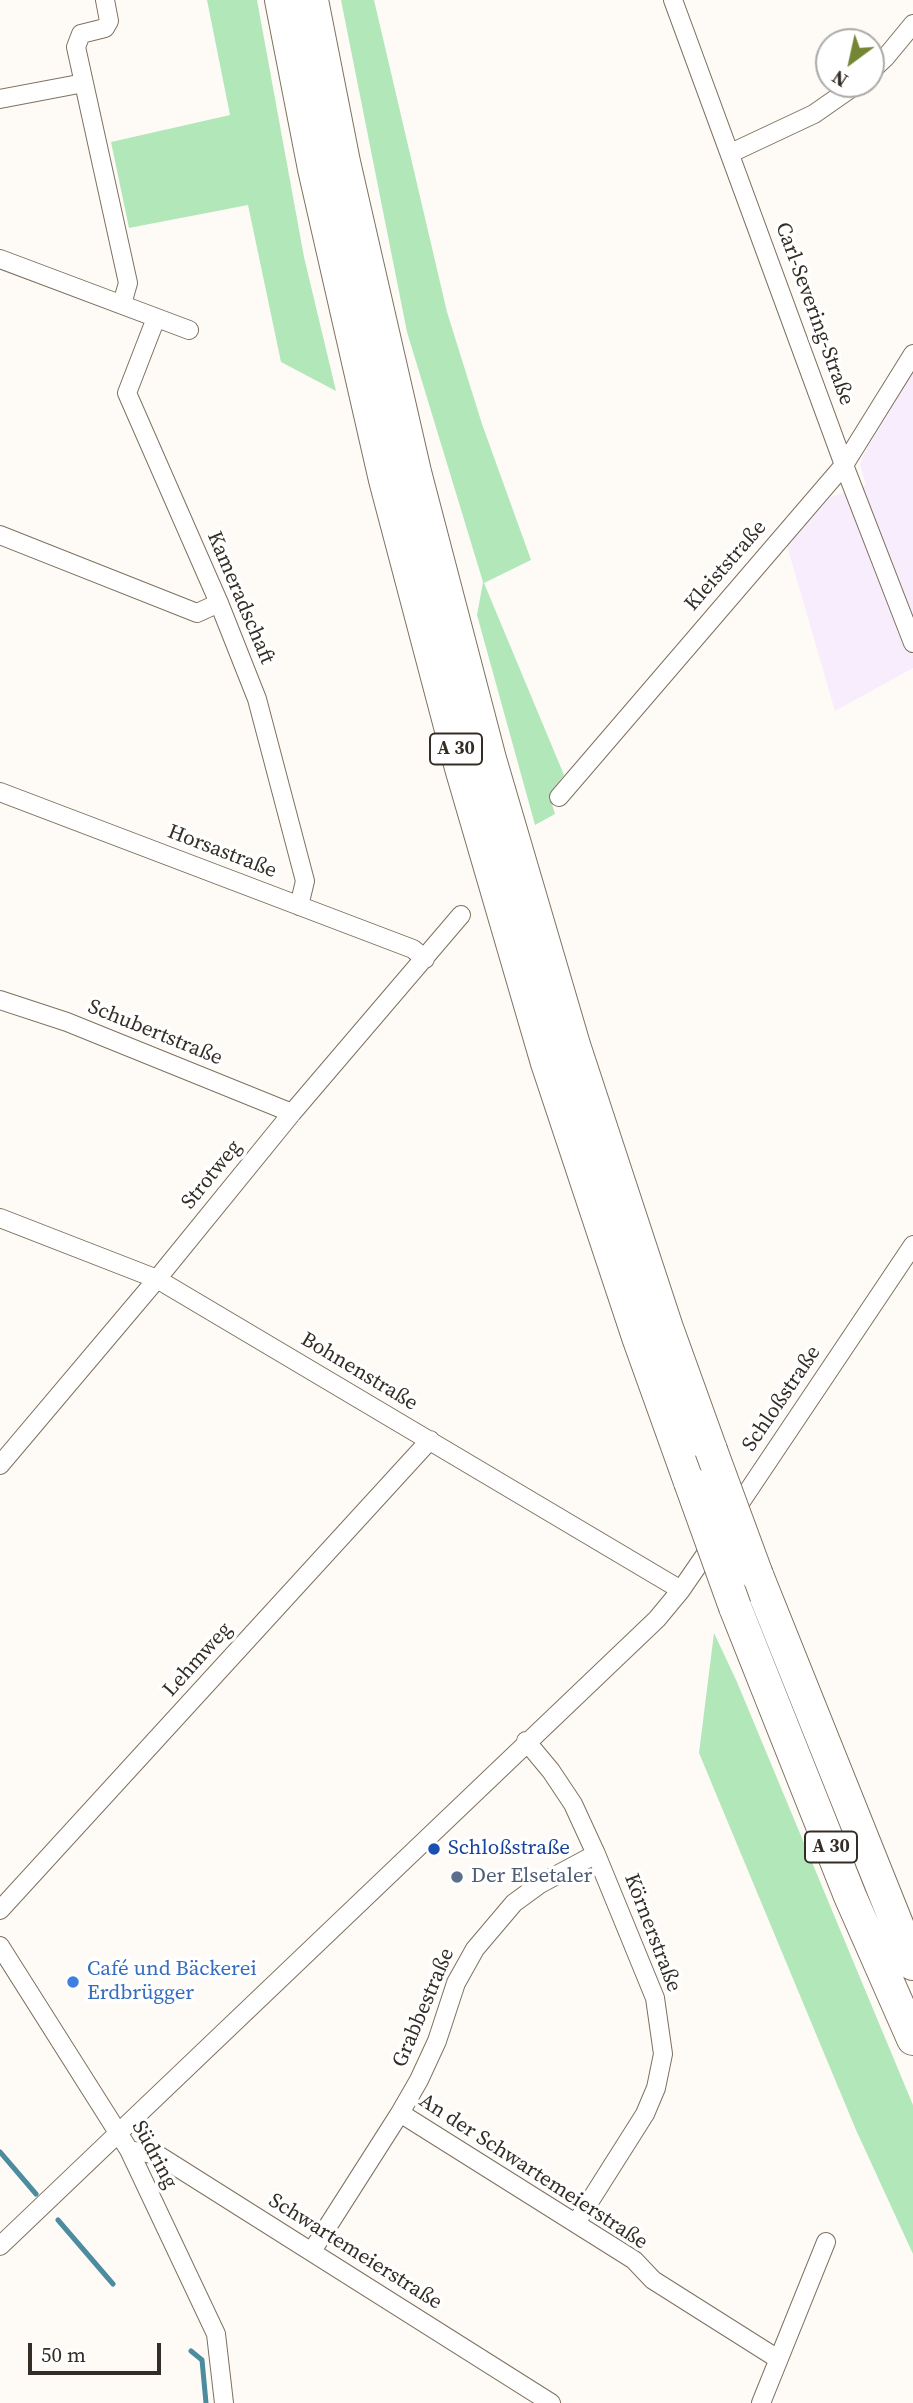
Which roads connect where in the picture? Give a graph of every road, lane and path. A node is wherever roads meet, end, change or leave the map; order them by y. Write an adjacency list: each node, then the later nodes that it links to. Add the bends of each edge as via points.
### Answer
1 (105, 0): 7 (street, via 109,21 105,28 81,34 76,47)
2 (281, 0): 38 (highway, A 30, bridge, via 314,169 386,480 461,768 547,1063 638,1337 735,1606 850,1896)
3 (312, 0): 37 (highway, A 30, bridge, via 415,472 490,759 574,1045 667,1328 757,1575)
4 (673, 0): 10 (street, Carl-Severing-Straße)
5 (913, 24): 6 (street)
6 (885, 58)
7 (84, 83): 9 (street); 12 (street, via 128,283)
8 (837, 98): 10 (street, via 814,114)
9 (0, 99)
10 (731, 153): 16 (street, Carl-Severing-Straße)
11 (0, 259): 12 (street)
12 (122, 304): 13 (street)
13 (156, 318): 14 (street); 18 (street, Kameradschaft, via 127,393)
14 (189, 330)
15 (913, 354): 16 (street, Kleiststraße)
16 (844, 465): 19 (street, Carl-Severing-Straße); 21 (street, Kleiststraße)
17 (0, 535): 18 (street, via 197,613)
18 (219, 603): 22 (street, Kameradschaft, via 257,699 305,881)
19 (913, 643)
20 (0, 792): 22 (street, Horsastraße)
21 (559, 797)
22 (299, 906): 24 (street, Horsastraße, via 413,949)
23 (461, 915): 24 (street, Strotweg)
24 (425, 959): 26 (street, Strotweg)
25 (0, 1000): 26 (street, Schubertstraße, via 67,1022)
26 (292, 1114): 29 (street, Strotweg)
27 (0, 1218): 29 (street, Bohnenstraße)
28 (913, 1245): 32 (street, Schloßstraße)
29 (157, 1279): 30 (street, Bohnenstraße); 31 (street, Strotweg)
30 (430, 1440): 32 (street, Bohnenstraße); 35 (street, Lehmweg)
31 (0, 1465)
32 (681, 1590): 33 (street, Schloßstraße, via 657,1619)
33 (526, 1741): 34 (street, Körnerstraße, via 573,1804); 40 (street, Schloßstraße)
34 (596, 1854): 39 (street, Grabbestraße, via 514,1903 475,1949); 42 (street, Körnerstraße, via 656,1998 663,2054 645,2114)
35 (0, 1910)
36 (0, 1946): 40 (street, Südring)
37 (913, 1964)
38 (913, 2039)
39 (400, 2113): 42 (street, An der Schwartemeierstraße); 45 (street, An der Schwartemeierstraße)
40 (119, 2134): 41 (street, Südring); 44 (street, Schloßstraße)
41 (129, 2150): 45 (street, Schwartemeierstraße, via 158,2155); 47 (street, Südring, via 216,2334)
42 (576, 2223): 46 (street, An der Schwartemeierstraße, via 634,2260 653,2280)
43 (826, 2242): 46 (street)
44 (1, 2243)
45 (312, 2251): 48 (street, Schwartemeierstraße)
46 (778, 2359): 49 (street)
47 (224, 2403)
48 (551, 2403)
49 (761, 2403)

